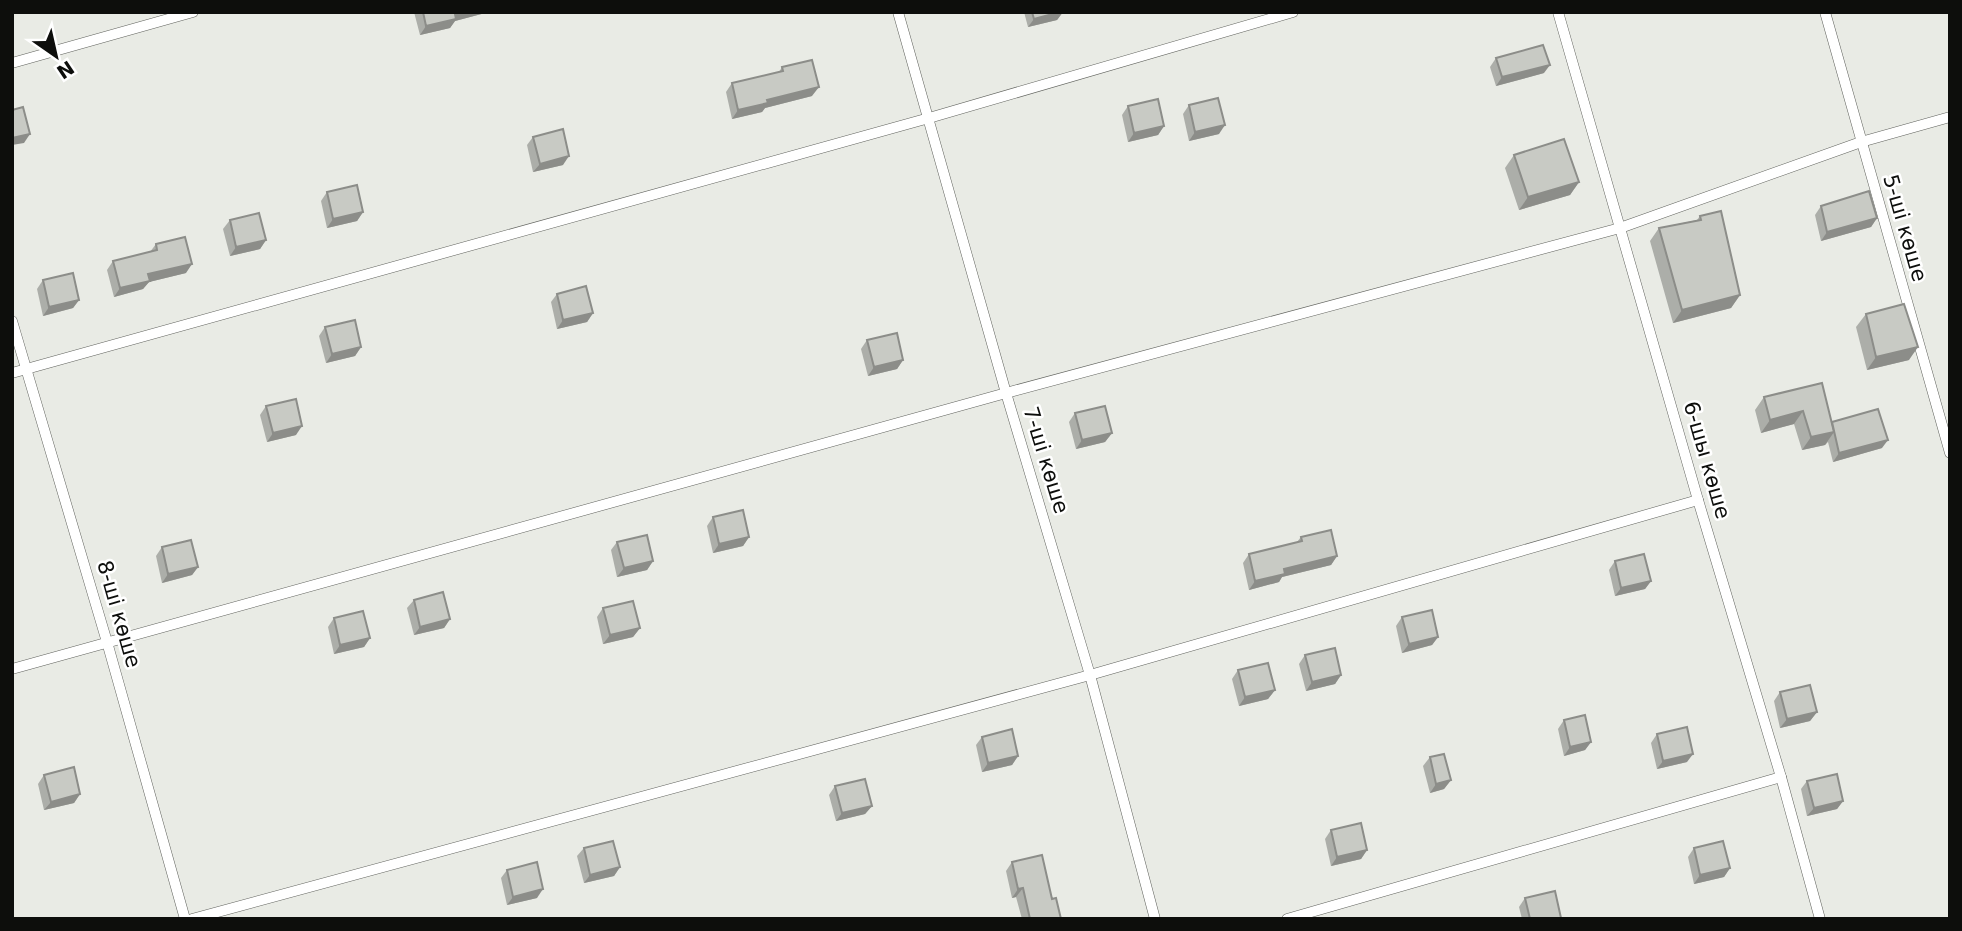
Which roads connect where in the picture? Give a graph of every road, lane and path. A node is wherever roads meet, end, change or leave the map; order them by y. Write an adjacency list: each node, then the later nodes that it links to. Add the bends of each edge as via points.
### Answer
1 (193, 12): 6 (lane)
2 (898, 12): 8 (lane, 7-ші көше)
3 (1293, 12): 8 (lane)
4 (1558, 12): 10 (lane, 6-шы көше)
5 (1825, 12): 9 (lane, 5-ші көше)
6 (12, 63)
7 (1950, 117): 9 (lane)
8 (929, 118): 12 (lane); 14 (lane, 7-ші көше)
9 (1861, 142): 10 (lane); 15 (lane, 5-ші көше)
10 (1619, 228): 14 (lane); 16 (lane, 6-шы көше)
11 (12, 321): 12 (lane, 8-ші көше)
12 (26, 369): 13 (lane); 17 (lane, 8-ші көше)
13 (12, 373)
14 (1006, 393): 17 (lane); 19 (lane, 7-ші көше)
15 (1950, 453)
16 (1698, 500): 19 (lane); 20 (lane, 6-шы көше)
17 (107, 642): 18 (lane); 21 (lane, 8-ші көше)
18 (12, 669)
19 (1090, 675): 22 (lane); 23 (lane, 7-ші көше)
20 (1781, 777): 24 (lane); 25 (lane, 6-шы көше)
21 (185, 919)
22 (192, 919)
23 (1155, 919)
24 (1287, 919)
25 (1819, 919)

